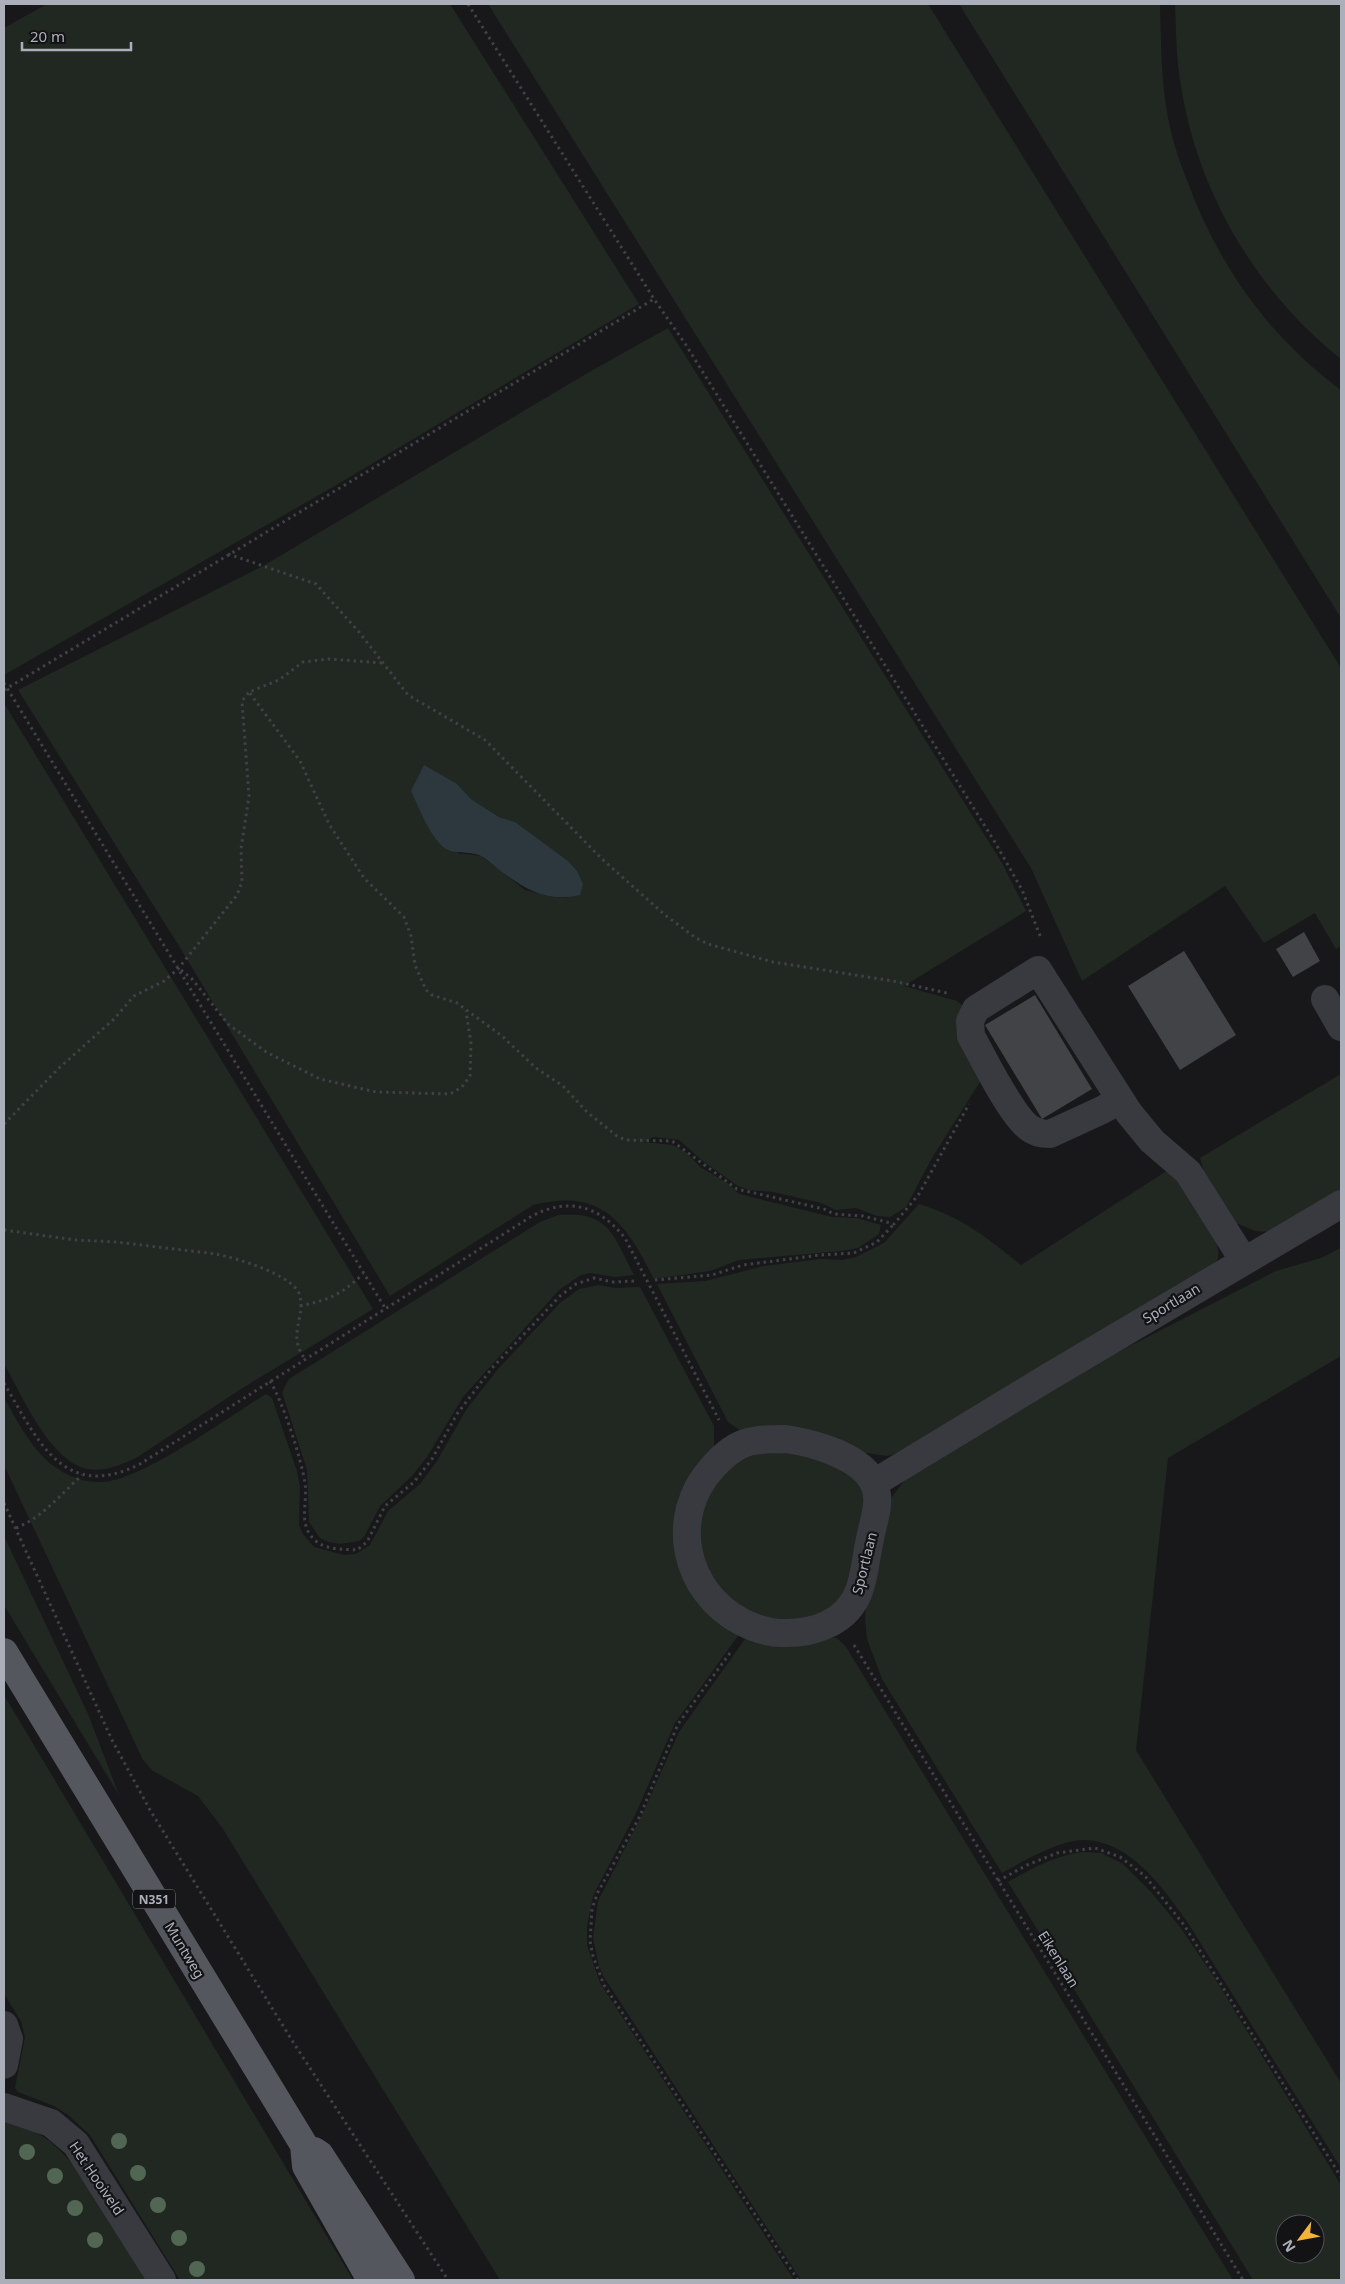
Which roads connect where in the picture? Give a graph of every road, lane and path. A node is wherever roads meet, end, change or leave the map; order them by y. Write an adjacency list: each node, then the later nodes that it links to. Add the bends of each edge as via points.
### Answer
1 (468, 4): 2 (path)
2 (654, 299): 3 (path); 8 (path, via 996,844 1022,890)
3 (228, 554): 4 (path, via 316,584); 6 (path)
4 (382, 663): 7 (path, via 329,659 303,662 279,680); 11 (path, via 408,695 485,740 602,859 696,938 773,962 931,989 962,998)
5 (4, 683): 6 (path)
6 (5, 689): 9 (path)
7 (249, 692): 9 (path, via 242,701 249,796 242,849 242,882 237,895); 12 (path, via 300,760 329,824 364,878 404,917 422,985 432,995 448,998)
8 (1043, 942)
9 (178, 968): 12 (path, via 192,979 228,1024 266,1052 320,1079 376,1092 450,1094 462,1088 470,1076 471,1043); 16 (path, via 164,981 134,996); 21 (path)
10 (1325, 999): 13 (street)
11 (976, 1009): 14 (street, via 970,1021 971,1036); 15 (street, via 1038,970)
12 (466, 1011): 18 (path, via 563,1086 587,1112 617,1136 626,1140 672,1141 737,1189 752,1194 824,1208 834,1214 864,1216)
13 (1341, 1027)
14 (993, 1075): 15 (street, via 1022,1122 1042,1134 1050,1134); 18 (path, via 981,1082 919,1194)
15 (1120, 1100): 20 (street, via 1152,1141 1188,1172)
16 (4, 1124)
17 (1341, 1204): 20 (street, Sportlaan)
18 (894, 1224): 22 (path, via 878,1242 854,1253 758,1263 732,1267 712,1275)
19 (4, 1230): 24 (path, via 229,1257 290,1281 300,1295)
20 (1244, 1261): 31 (street, Sportlaan)
21 (363, 1274): 24 (path, via 330,1299); 25 (path)
22 (655, 1280)
23 (636, 1281): 27 (path, via 613,1282 594,1278 576,1284 560,1296 492,1368 457,1414 432,1459 414,1482 385,1506 367,1542 357,1550 316,1542 304,1523 305,1484)
24 (300, 1306): 26 (path, via 296,1344)
25 (385, 1308): 26 (path); 29 (path, via 541,1212 579,1206 605,1217 625,1238)
26 (305, 1360): 27 (path)
27 (270, 1381): 30 (path, via 134,1467 110,1476)
28 (4, 1383): 30 (path, via 45,1448 60,1463)
29 (721, 1424)
30 (82, 1475): 33 (path, via 43,1513)
31 (874, 1483): 31 (street, Sportlaan, via 863,1468 843,1456 802,1442 786,1439 753,1441 733,1448 704,1478 691,1507 687,1547 694,1575 716,1605 749,1625 780,1633 806,1631 831,1624 851,1607 859,1592 876,1510)
32 (4, 1502): 33 (path)
33 (16, 1528): 46 (path, via 112,1740 150,1810 293,2042)
34 (735, 1646): 47 (path, via 678,1724 640,1816 598,1892 592,1908 590,1941 604,1985)
35 (856, 1649): 37 (path, Eikenlaan)
36 (4, 1652): 41 (main road, Muntweg / N351)
37 (998, 1881): 42 (path, via 1057,1853 1095,1848 1120,1857 1146,1876 1189,1932); 48 (path, Eikenlaan)
38 (4, 2025): 39 (street, via 9,2039)
39 (4, 2065)
40 (4, 2107): 43 (street, Het Hooiveld, via 51,2123 76,2144)
41 (304, 2145): 44 (main road, Muntweg / N351, via 306,2166); 45 (main road, Muntweg / N351, via 320,2155)
42 (1341, 2177)
43 (162, 2280)
44 (371, 2280)
45 (401, 2280)
46 (448, 2280)
47 (798, 2280)
48 (1243, 2280)

